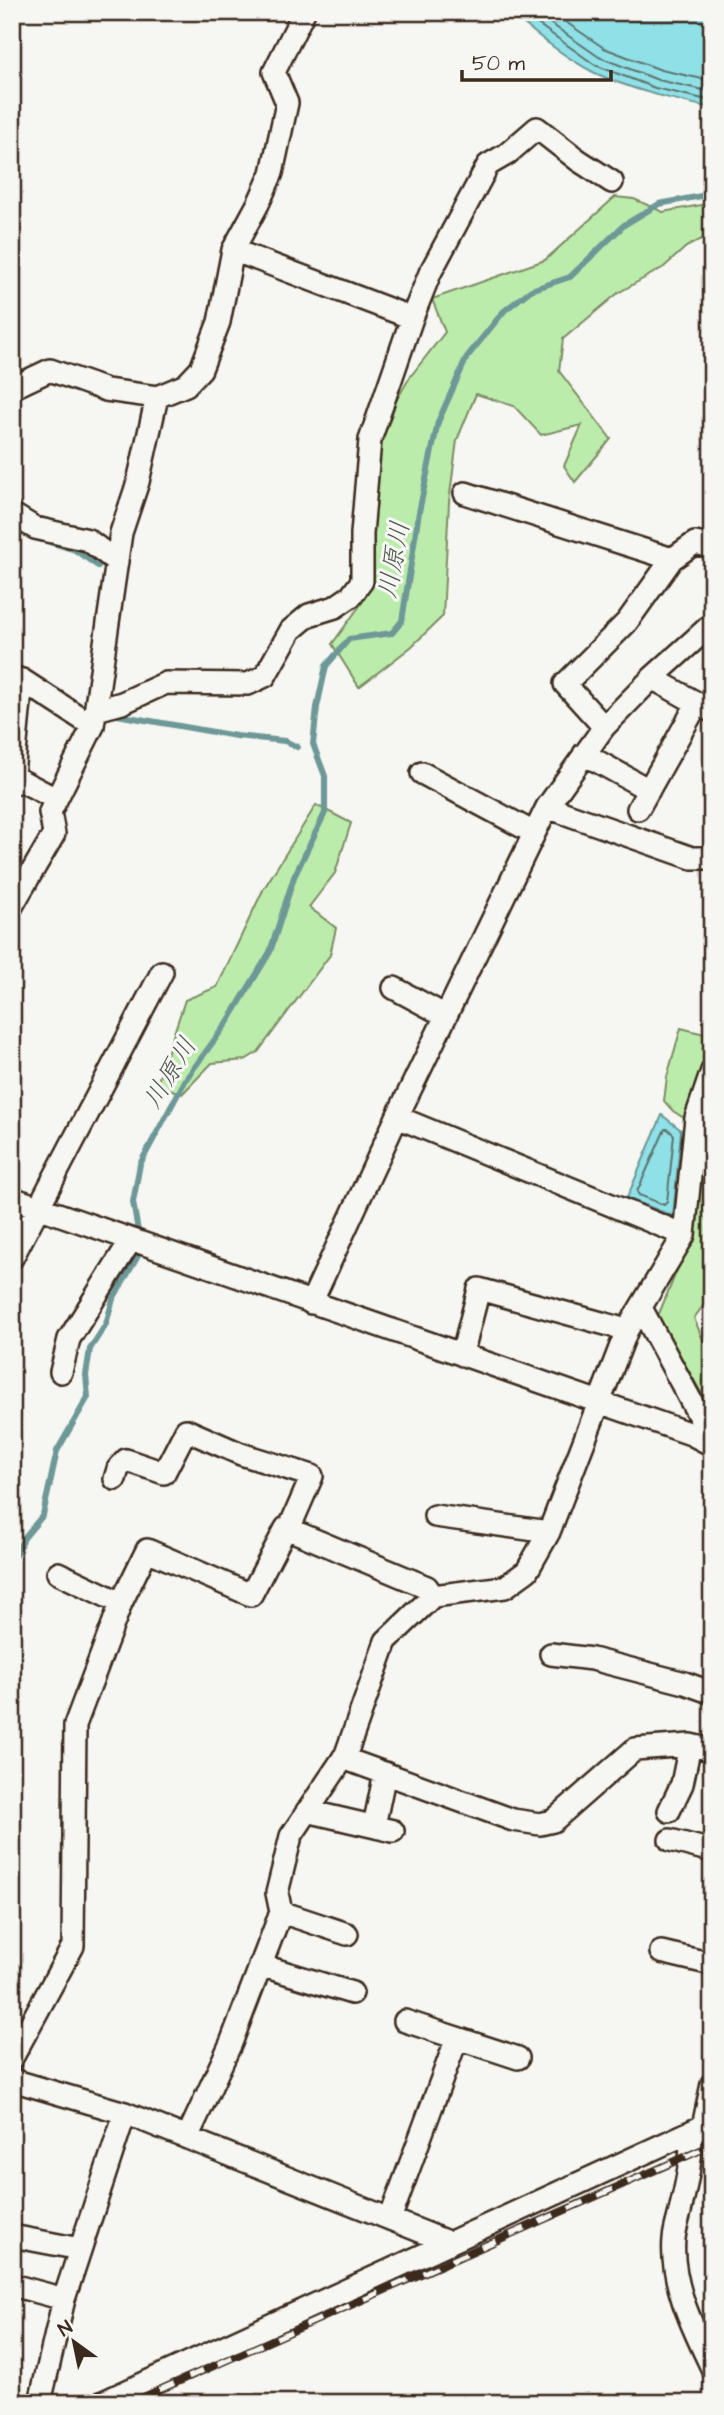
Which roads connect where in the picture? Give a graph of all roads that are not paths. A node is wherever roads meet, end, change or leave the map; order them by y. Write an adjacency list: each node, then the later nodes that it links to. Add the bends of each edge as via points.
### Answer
1 (304, 12): 3 (street, via 274,72 287,103 272,173)
2 (612, 182): 4 (street, via 537,128 488,165 430,273)
3 (233, 250): 4 (street); 6 (street, via 219,323 201,369 186,385)
4 (412, 318): 16 (street, via 370,440 362,580 351,596 309,615 291,630 265,676 248,684 166,683)
5 (12, 388): 6 (street, via 50,370 106,390)
6 (158, 397): 11 (street)
7 (465, 493): 10 (street)
8 (12, 514): 11 (street, via 35,528 88,540)
9 (712, 547): 10 (street, via 695,542)
10 (672, 559): 17 (street, via 627,622 565,684)
11 (117, 562): 16 (street)
12 (712, 624): 14 (street)
13 (17, 678): 16 (street); 20 (street)
14 (652, 678): 15 (street); 17 (street)
15 (704, 707): 18 (street, via 643,800)
16 (94, 718): 21 (street)
17 (604, 727): 18 (street)
18 (584, 754): 22 (street)
19 (422, 773): 23 (street)
20 (13, 781): 21 (street)
21 (56, 799): 25 (street, via 50,811 54,834)
22 (547, 807): 23 (street); 24 (street, via 692,858)
23 (534, 833): 28 (street)
24 (712, 858)
25 (12, 906)
26 (162, 972): 32 (street)
27 (394, 988): 28 (street)
28 (446, 1016): 30 (street)
29 (712, 1071): 33 (street, via 696,1118)
30 (397, 1117): 33 (street); 36 (street)
31 (12, 1198): 32 (street)
32 (39, 1207): 34 (street); 35 (street)
33 (684, 1235): 37 (street)
34 (131, 1240): 36 (street); 40 (street, via 69,1339)
35 (12, 1258)
36 (311, 1303): 39 (street)
37 (641, 1308): 38 (street); 42 (street)
38 (627, 1330): 39 (street, via 479,1289); 41 (street)
39 (462, 1355): 41 (street)
40 (61, 1372)
41 (597, 1403): 42 (street); 46 (street)
42 (712, 1442)
43 (115, 1479): 45 (street, via 126,1460 164,1473 186,1430 241,1454 312,1476)
44 (435, 1516): 46 (street)
45 (289, 1530): 48 (street, via 427,1587); 49 (street, via 286,1528 251,1595 147,1550)
46 (549, 1532): 48 (street, via 527,1571 505,1587)
47 (58, 1573): 49 (street)
48 (433, 1596): 54 (street, via 386,1641)
49 (121, 1603): 68 (street, via 75,1725 73,1946)
50 (551, 1654): 51 (street, via 592,1659)
51 (712, 1693)
52 (690, 1745): 53 (street); 55 (street, via 635,1749 553,1821 540,1824 513,1820); 57 (street, via 682,1784)
53 (712, 1751)
54 (343, 1758): 55 (street); 56 (street)
55 (386, 1773): 56 (street, via 383,1829)
56 (307, 1811): 60 (street, via 291,1836 277,1893)
57 (669, 1811)
58 (670, 1840): 59 (street)
59 (712, 1851)
60 (281, 1912): 61 (street); 64 (street)
61 (347, 1934)
62 (661, 1952): 63 (street)
63 (712, 1964)
64 (260, 1965): 65 (street); 74 (street, via 231,2043)
65 (352, 1993)
66 (405, 2021): 67 (street)
67 (457, 2038): 69 (street); 75 (street)
68 (12, 2058)
69 (518, 2058)
70 (12, 2080): 72 (street)
71 (712, 2084): 73 (street)
72 (125, 2113): 74 (street); 78 (street)
73 (702, 2127): 77 (street); 81 (street, via 692,2153 674,2253 686,2307)
74 (187, 2138): 75 (street)
75 (390, 2219): 77 (street)
76 (12, 2236): 78 (street)
77 (450, 2243): 83 (street)
78 (80, 2249): 80 (street)
79 (12, 2285): 80 (street)
80 (64, 2299): 82 (street)
81 (712, 2368)
82 (41, 2403)
83 (101, 2403)

